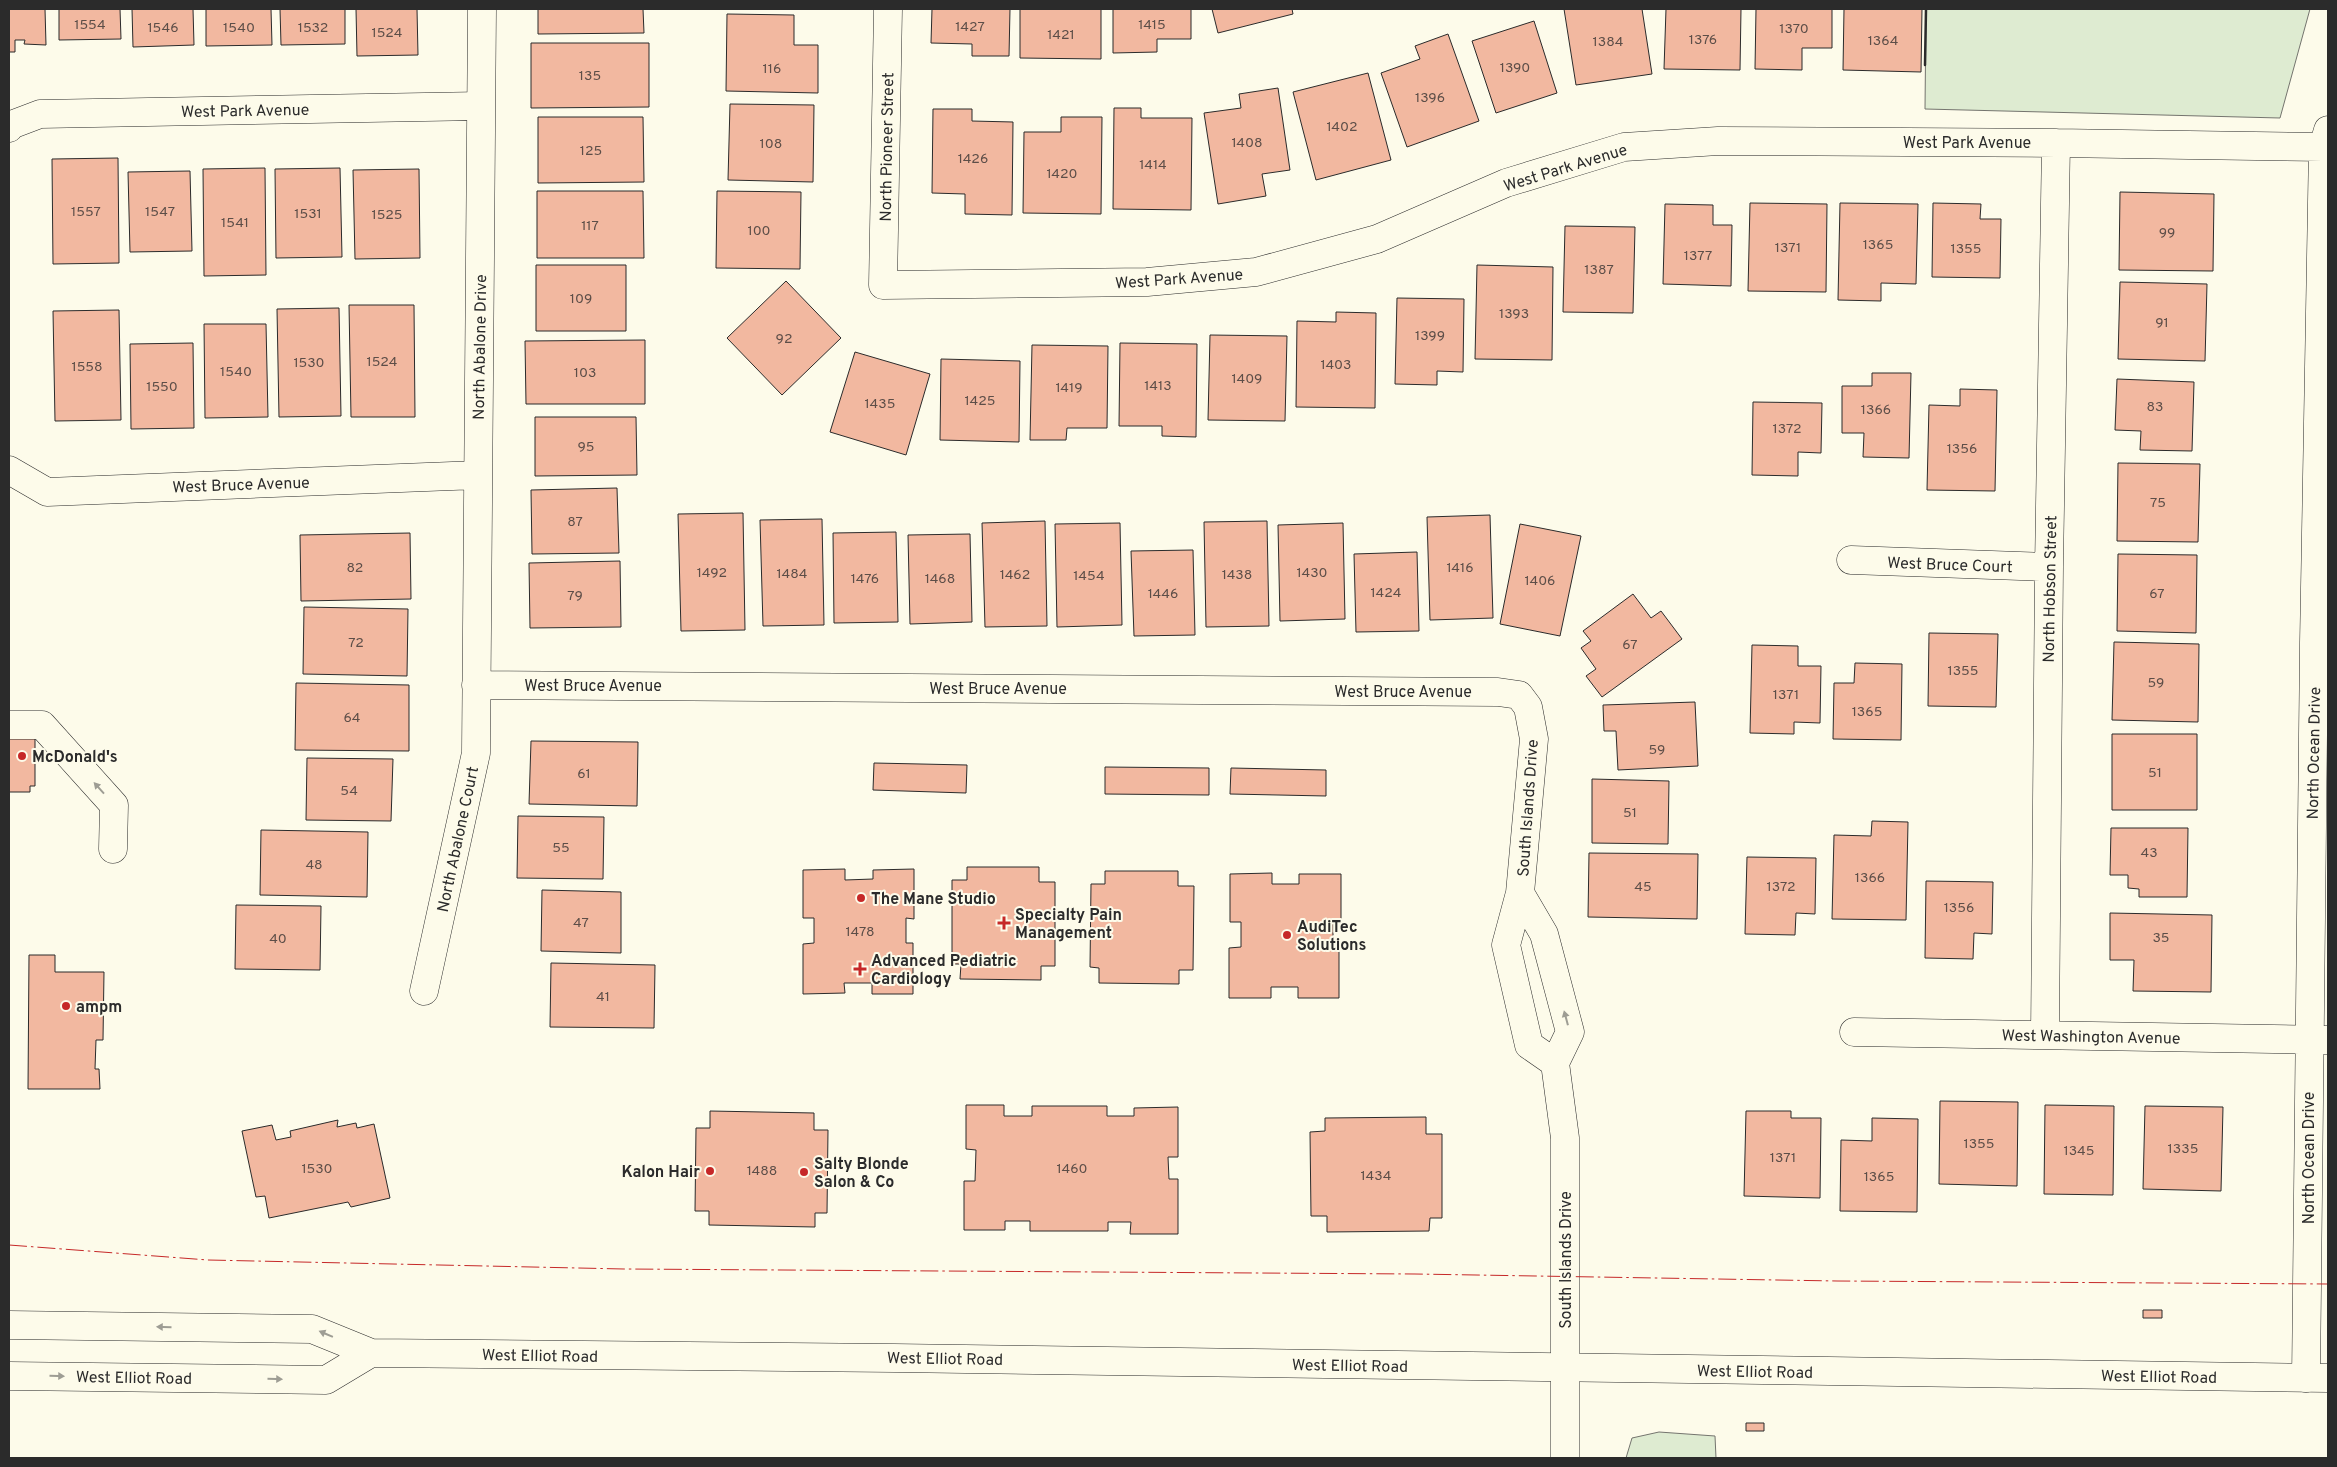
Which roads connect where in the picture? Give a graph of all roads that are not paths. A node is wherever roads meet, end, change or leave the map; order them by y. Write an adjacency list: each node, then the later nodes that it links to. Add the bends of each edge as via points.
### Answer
1 (482, 9): 3 (street, North Abalone Drive)
2 (888, 9): 7 (street, North Pioneer Street)
3 (481, 106): 4 (street, West Park Avenue, via 40,114); 9 (street, North Abalone Drive)
4 (10, 127)
5 (2326, 138): 6 (street, West Park Avenue); 12 (street, North Ocean Drive)
6 (2056, 143): 7 (street, West Park Avenue, via 1718,141 1624,147 1506,183 1378,239 1256,272 1148,282); 11 (street, North Hobson Street)
7 (883, 285)
8 (9, 470): 9 (street, West Bruce Avenue, via 47,492)
9 (478, 475): 13 (street, North Abalone Drive)
10 (1851, 560): 11 (street, West Bruce Court)
11 (2049, 568): 22 (street, North Hobson Street)
12 (2321, 643): 23 (street, North Ocean Drive)
13 (476, 685): 14 (street, West Bruce Avenue, via 1488,692); 20 (street, North Abalone Court, via 476,753)
14 (1520, 695): 17 (street, South Islands Drive, via 1528,707 1534,739)
15 (9, 725): 16 (street, one-way to 15, via 114,805 42,725)
16 (113, 849)
17 (1520, 894): 18 (street, South Islands Drive, via 1544,934); 19 (street, South Islands Drive, via 1506,945)
18 (1550, 957): 19 (street); 24 (street, South Islands Drive, one-way to 18, via 1570,1032)
19 (1511, 970): 24 (street, South Islands Drive, via 1529,1045)
20 (424, 991)
21 (1854, 1032): 22 (street, West Washington Avenue)
22 (2045, 1035): 23 (street, West Washington Avenue)
23 (2319, 1040): 29 (street, North Ocean Drive)
24 (1555, 1063): 27 (street, South Islands Drive, via 1565,1138)
25 (9, 1325): 26 (street, West Elliot Road, one-way to 25, via 312,1328)
26 (371, 1353): 27 (street, West Elliot Road); 28 (street, West Elliot Road, one-way to 26, via 326,1380)
27 (1566, 1368): 29 (street, West Elliot Road); 30 (street, South Islands Drive)
28 (9, 1376)
29 (2317, 1378)
30 (1565, 1458)

